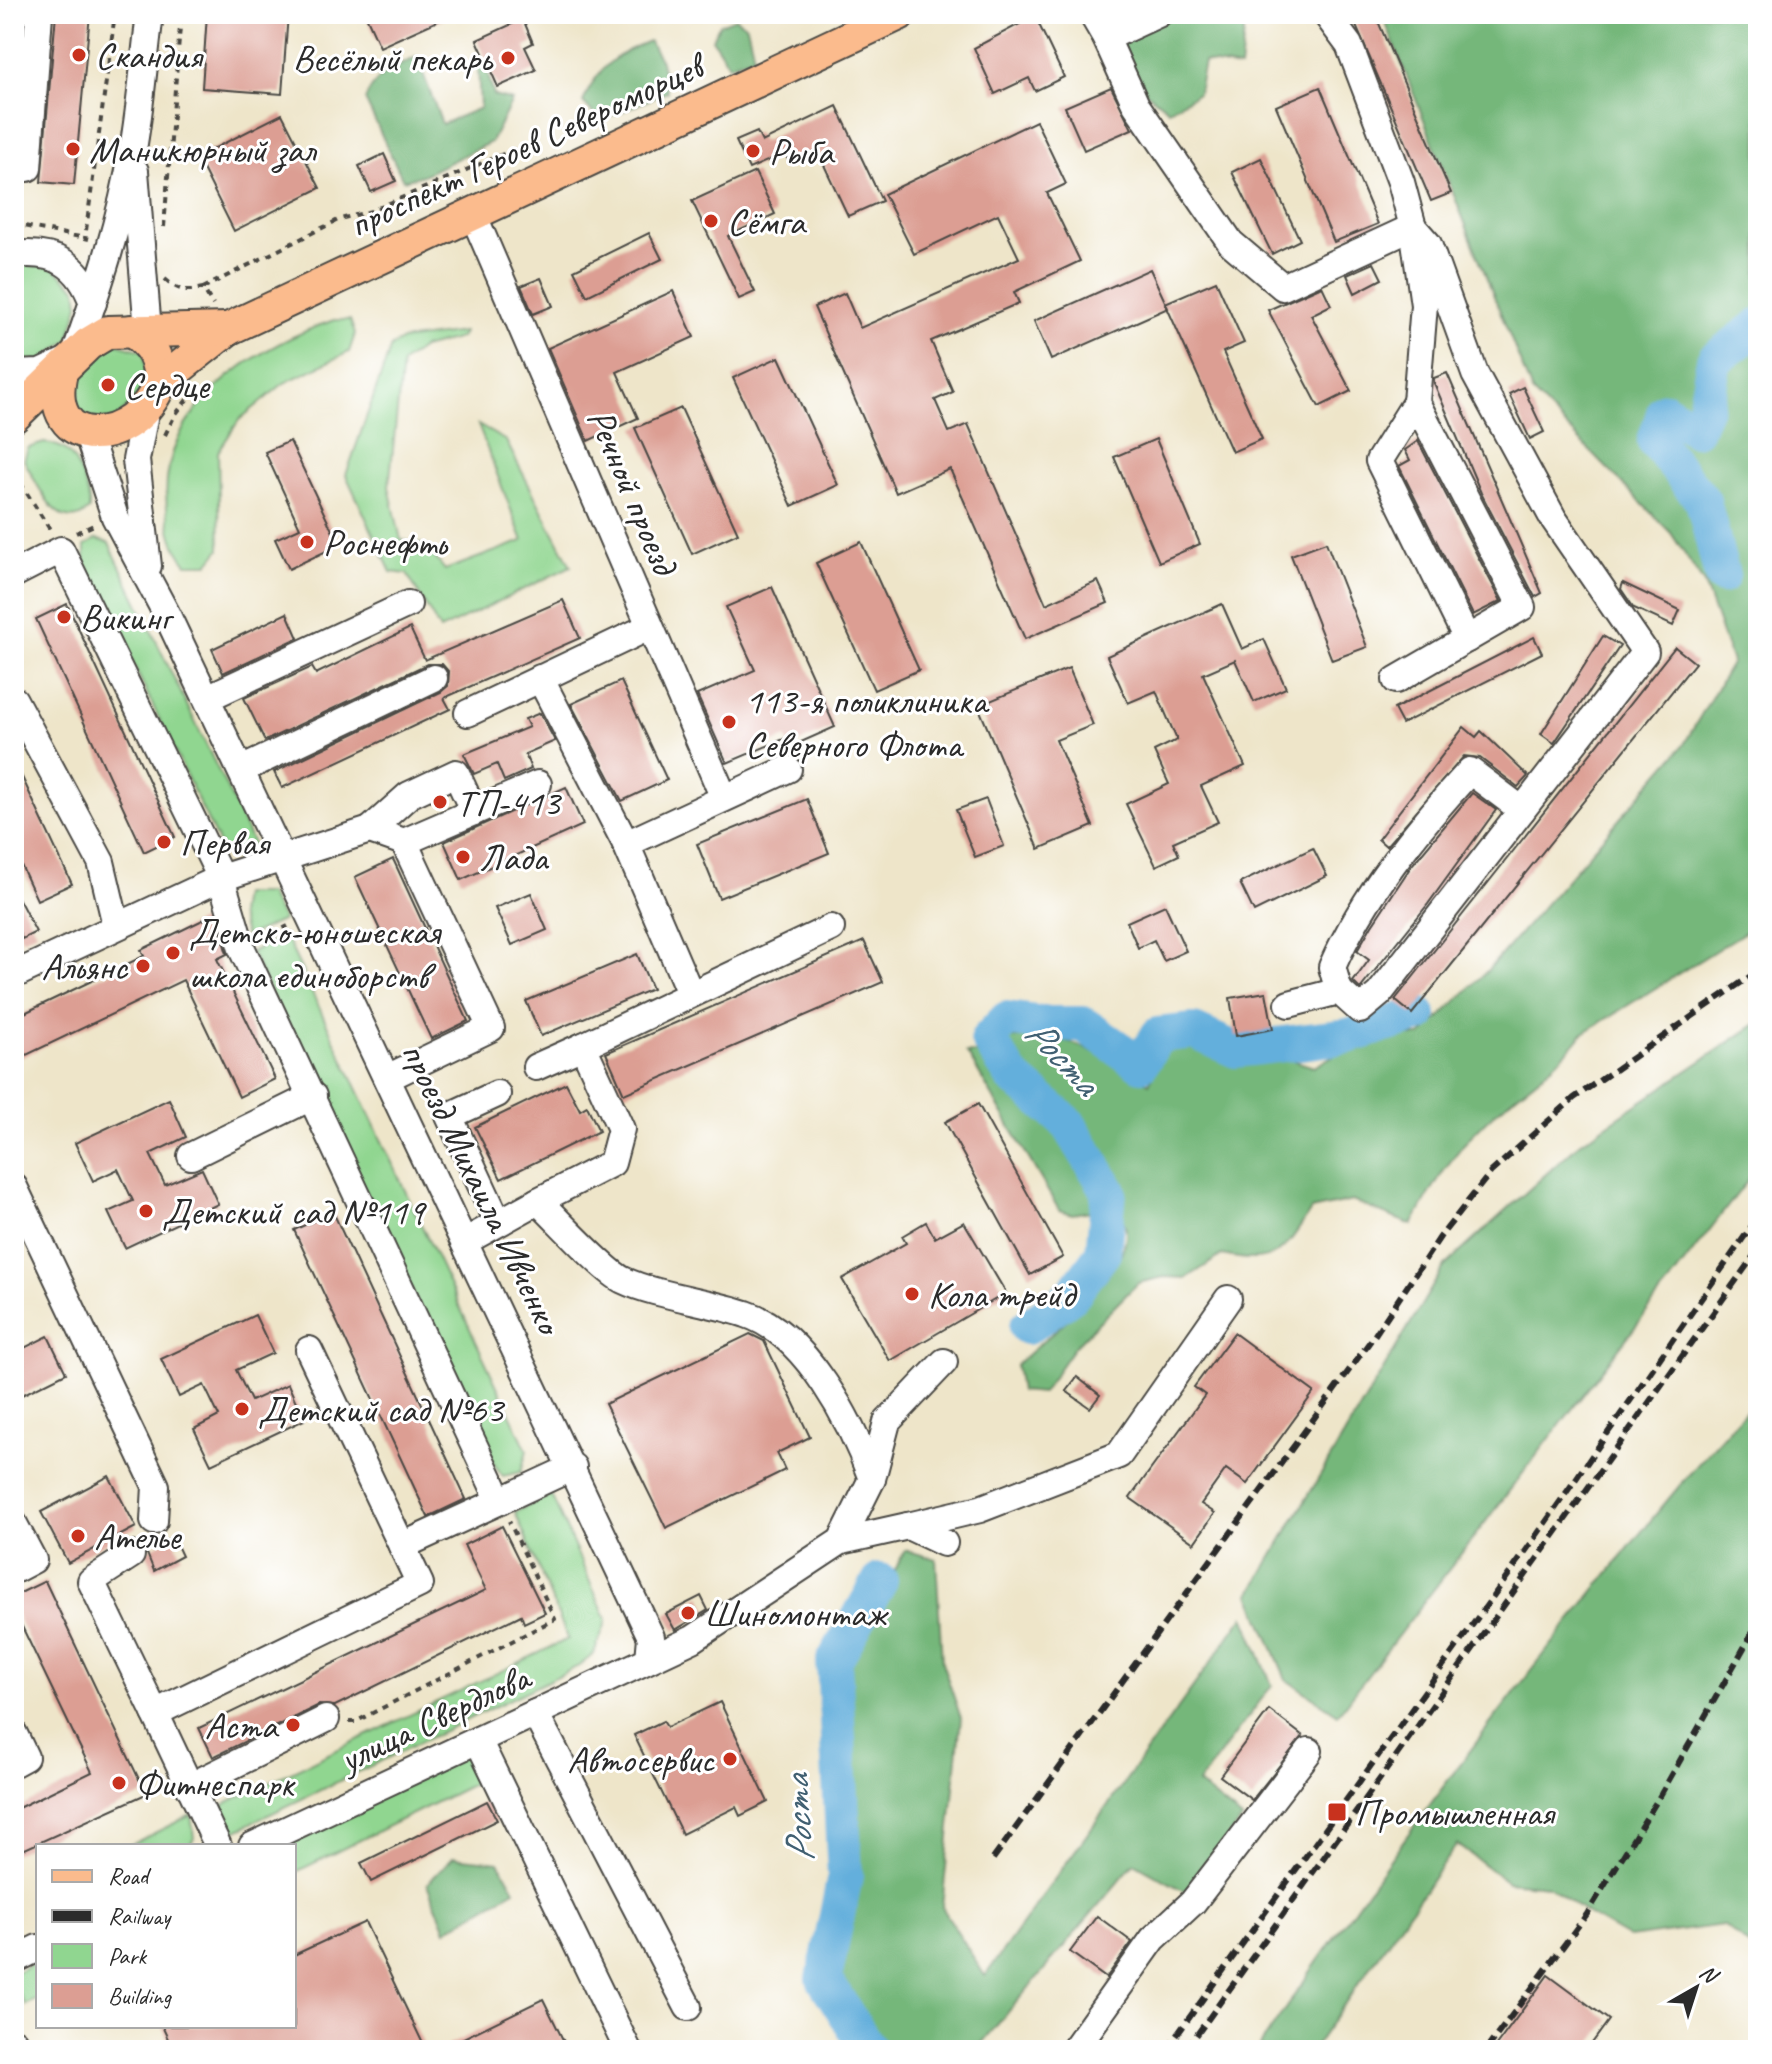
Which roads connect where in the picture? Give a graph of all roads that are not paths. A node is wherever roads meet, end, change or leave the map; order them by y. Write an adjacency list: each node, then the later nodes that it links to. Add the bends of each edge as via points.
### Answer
1 (39, 14): 8 (street)
2 (150, 14): 10 (street)
3 (899, 14): 12 (main road, проспект Героев Североморцев)
4 (1092, 14): 7 (street)
5 (1158, 14): 7 (street)
6 (1326, 14): 13 (street, via 1349,45)
7 (1106, 38): 13 (street, via 1136,105 1231,243 1283,287)
8 (37, 42): 9 (street); 11 (street)
9 (14, 55)
10 (133, 149): 15 (street); 17 (street)
11 (28, 168)
12 (473, 214): 16 (main road, проспект Героев Североморцев); 28 (street, Речной проезд)
13 (1413, 227): 21 (street, via 1424,305); 40 (street, via 1428,244 1475,374 1553,518 1645,652)
14 (14, 255): 15 (street, via 38,252 67,265 87,287)
15 (93, 303): 18 (street)
16 (228, 329): 17 (main road, проспект Героев Североморцев); 20 (main road, проспект Героев Североморцев)
17 (143, 335): 18 (main road, проспект Героев Североморцев, via 108,332); 20 (main road, via 156,355)
18 (67, 364): 19 (street); 22 (main road, проспект Героев Североморцев); 24 (main road, via 58,402)
19 (14, 374)
20 (153, 395): 24 (main road, проспект Героев Североморцев, via 119,430); 26 (street, via 136,460)
21 (1416, 402): 29 (street, via 1379,461); 29 (street, via 1522,607)
22 (14, 416)
23 (14, 430): 24 (main road, проспект Героев Североморцев, via 47,426)
24 (82, 431): 26 (street, проезд Михаила Ивченко, via 115,517)
25 (14, 574): 46 (street, via 61,550)
26 (149, 577): 33 (street, проезд Михаила Ивченко)
27 (408, 604): 33 (street)
28 (649, 627): 31 (street); 39 (street, Речной проезд)
29 (1467, 639): 32 (street)
30 (434, 678): 37 (street)
31 (540, 678): 35 (street); 44 (street)
32 (1396, 680)
33 (207, 698): 37 (street, проезд Михаила Ивченко)
34 (14, 700): 47 (street, via 101,862)
35 (468, 713)
36 (788, 769): 39 (street)
37 (241, 770): 45 (street, проезд Михаила Ивченко)
38 (538, 784): 41 (street)
39 (724, 798): 44 (street)
40 (1522, 810): 50 (street, via 1379,994 1360,1010); 50 (street, via 1470,771 1430,814 1349,927 1332,967)
41 (474, 812): 42 (street, via 456,773 409,795); 43 (street)
42 (370, 830): 43 (street); 45 (street)
43 (404, 842): 55 (street, via 491,1028)
44 (626, 844): 51 (street)
45 (283, 857): 46 (street); 55 (street, проезд Михаила Ивченко)
46 (221, 878): 47 (street); 57 (street, via 242,949)
47 (116, 925): 49 (street)
48 (831, 928): 51 (street)
49 (16, 969)
50 (1339, 991): 52 (street)
51 (690, 993): 53 (street)
52 (1289, 1004)
53 (583, 1046): 54 (street); 60 (street, via 621,1129 612,1163)
54 (536, 1067)
55 (387, 1078): 62 (street, проезд Михаила Ивченко)
56 (497, 1094): 61 (street, via 449,1116)
57 (313, 1096): 58 (street); 68 (street)
58 (191, 1156)
59 (14, 1187): 69 (street, via 156,1486)
60 (538, 1201): 61 (street); 67 (street, via 622,1280 749,1315 779,1329 841,1407)
61 (498, 1222): 62 (street)
62 (466, 1241): 66 (street, проезд Михаила Ивченко)
63 (1228, 1299): 71 (street, via 1119,1455 980,1509)
64 (309, 1350): 74 (street)
65 (944, 1362): 67 (street, via 887,1422)
66 (573, 1467): 68 (street); 77 (street, проезд Михаила Ивченко, via 651,1637)
67 (872, 1479): 72 (street)
68 (500, 1501): 74 (street)
69 (154, 1521)
70 (14, 1524): 76 (street, via 33,1560)
71 (908, 1526): 72 (street); 73 (street)
72 (841, 1541): 77 (street, улица Свердлова, via 693,1639)
73 (944, 1543)
74 (402, 1546): 78 (street, via 420,1584)
75 (131, 1555): 78 (street, via 91,1581)
76 (14, 1570)
77 (649, 1659): 79 (street, улица Свердлова)
78 (155, 1713): 85 (street)
79 (535, 1713): 82 (street, улица Свердлова); 90 (street)
80 (326, 1719): 85 (street)
81 (14, 1734): 84 (street, via 25,1757)
82 (478, 1740): 87 (street, улица Свердлова); 93 (street)
83 (1309, 1751): 94 (street, via 1193,1902 1153,1939)
84 (14, 1763)
85 (189, 1787): 86 (street)
86 (217, 1844)
87 (256, 1844)
88 (36, 1949): 89 (street)
89 (14, 1960)
90 (688, 2007)
91 (14, 2042): 92 (street)
92 (18, 2050)
93 (628, 2050)
94 (1074, 2050)

